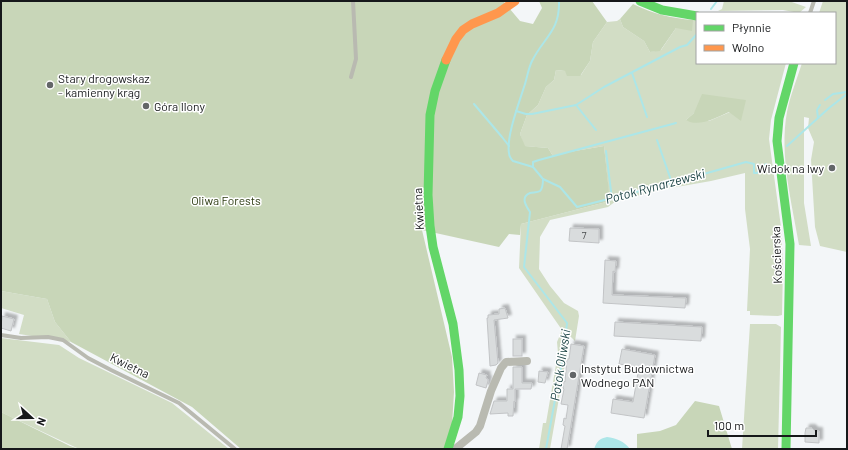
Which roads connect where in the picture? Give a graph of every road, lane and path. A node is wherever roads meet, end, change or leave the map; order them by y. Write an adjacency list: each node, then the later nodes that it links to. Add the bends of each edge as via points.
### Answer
1 (353, 1): 8 (lane, via 356,58)
2 (515, 1): 12 (street, Kwietna, via 460,33 440,73 429,124 430,225 453,325 459,380 458,417)
3 (640, 1): 6 (street, via 662,10)
4 (814, 1): 5 (lane)
5 (810, 12)
6 (696, 16)
7 (794, 64): 14 (street, Kościerska, via 779,118 777,141 790,244)
8 (351, 77)
9 (1, 335): 11 (lane, Kwietna, via 63,340 88,358 179,403)
10 (527, 361): 13 (street, via 506,362 501,368 480,426)
11 (235, 449)
12 (448, 449)
13 (455, 449)
14 (786, 449)

